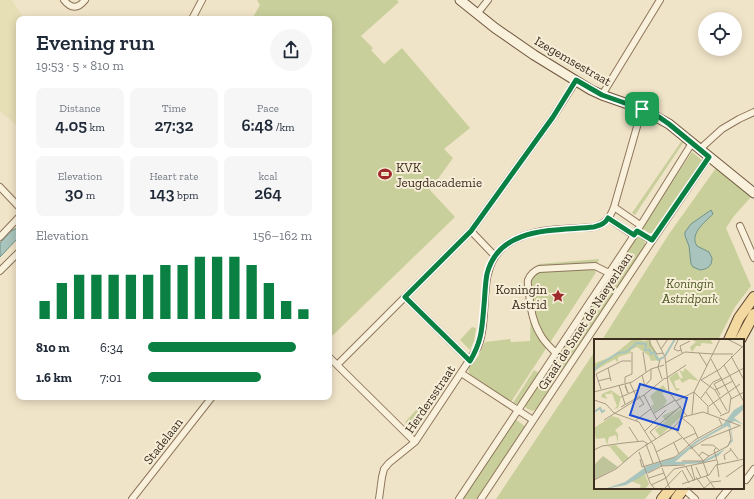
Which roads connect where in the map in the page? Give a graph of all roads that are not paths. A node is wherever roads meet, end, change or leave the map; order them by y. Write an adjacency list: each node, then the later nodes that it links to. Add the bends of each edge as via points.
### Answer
1 (64, 0): 2 (street, via 69,6 75,6)
2 (86, 0)
3 (202, 0): 8 (street)
4 (460, 0): 7 (street, Izegemsestraat)
5 (488, 0): 7 (street)
6 (660, 0): 10 (street)
7 (477, 14): 9 (street, Izegemsestraat, via 534,55)
8 (194, 16)
9 (576, 80): 10 (street, Izegemsestraat); 23 (street, via 553,117)
10 (602, 95): 11 (street, Izegemsestraat)
11 (642, 109): 13 (street, Izegemsestraat, via 669,124); 18 (street)
12 (754, 112): 13 (street, Graaf de Smet de Naeyerlaan)
13 (696, 146): 14 (street, Izegemsestraat); 22 (street, Graaf de Smet de Naeyerlaan)
14 (709, 157): 16 (street, Izegemsestraat); 25 (street, Graaf de Smet de Naeyerlaan)
15 (0, 188): 17 (street)
16 (754, 193)
17 (16, 204)
18 (614, 207): 19 (street); 22 (street)
19 (608, 218): 22 (street); 27 (street, Herdersstraat, via 606,222 594,227 523,235 503,247)
20 (16, 220): 24 (street)
21 (740, 226): 28 (street)
22 (637, 230): 25 (street); 30 (street, Graaf de Smet de Naeyerlaan)
23 (471, 231): 27 (street); 31 (street)
24 (0, 237)
25 (652, 240): 43 (street, Graaf de Smet de Naeyerlaan)
26 (16, 255): 29 (street)
27 (495, 256): 38 (street, Herdersstraat, via 487,275 479,344)
28 (754, 258)
29 (0, 271)
30 (609, 273): 36 (street, Graaf de Smet de Naeyerlaan); 36 (street, Graaf de Smet de Naeyerlaan, via 592,266 539,269 530,276 528,284 532,318 540,335)
31 (405, 297): 38 (street); 39 (street)
32 (754, 297): 34 (main road, via 739,318)
33 (754, 314): 35 (main road)
34 (729, 339)
35 (741, 339)
36 (556, 353): 42 (street, Graaf de Smet de Naeyerlaan)
37 (332, 360): 39 (street)
38 (470, 361): 40 (street, Herdersstraat)
39 (337, 365): 44 (street)
40 (461, 373): 42 (street); 44 (street, Herdersstraat)
41 (210, 400): 51 (street, Stadelaan)
42 (518, 410): 43 (street); 53 (street, Graaf de Smet de Naeyerlaan)
43 (533, 420): 54 (street, Graaf de Smet de Naeyerlaan)
44 (415, 442): 52 (street, Herdersstraat, via 384,469)
45 (754, 469): 46 (street, via 746,480)
46 (744, 479)
47 (670, 489): 55 (main road)
48 (683, 489): 56 (main road)
49 (685, 489): 57 (street)
50 (728, 489): 58 (street)
51 (132, 499)
52 (379, 499)
53 (459, 499)
54 (481, 499)
55 (662, 499)
56 (676, 499)
57 (695, 499)
58 (720, 499)

